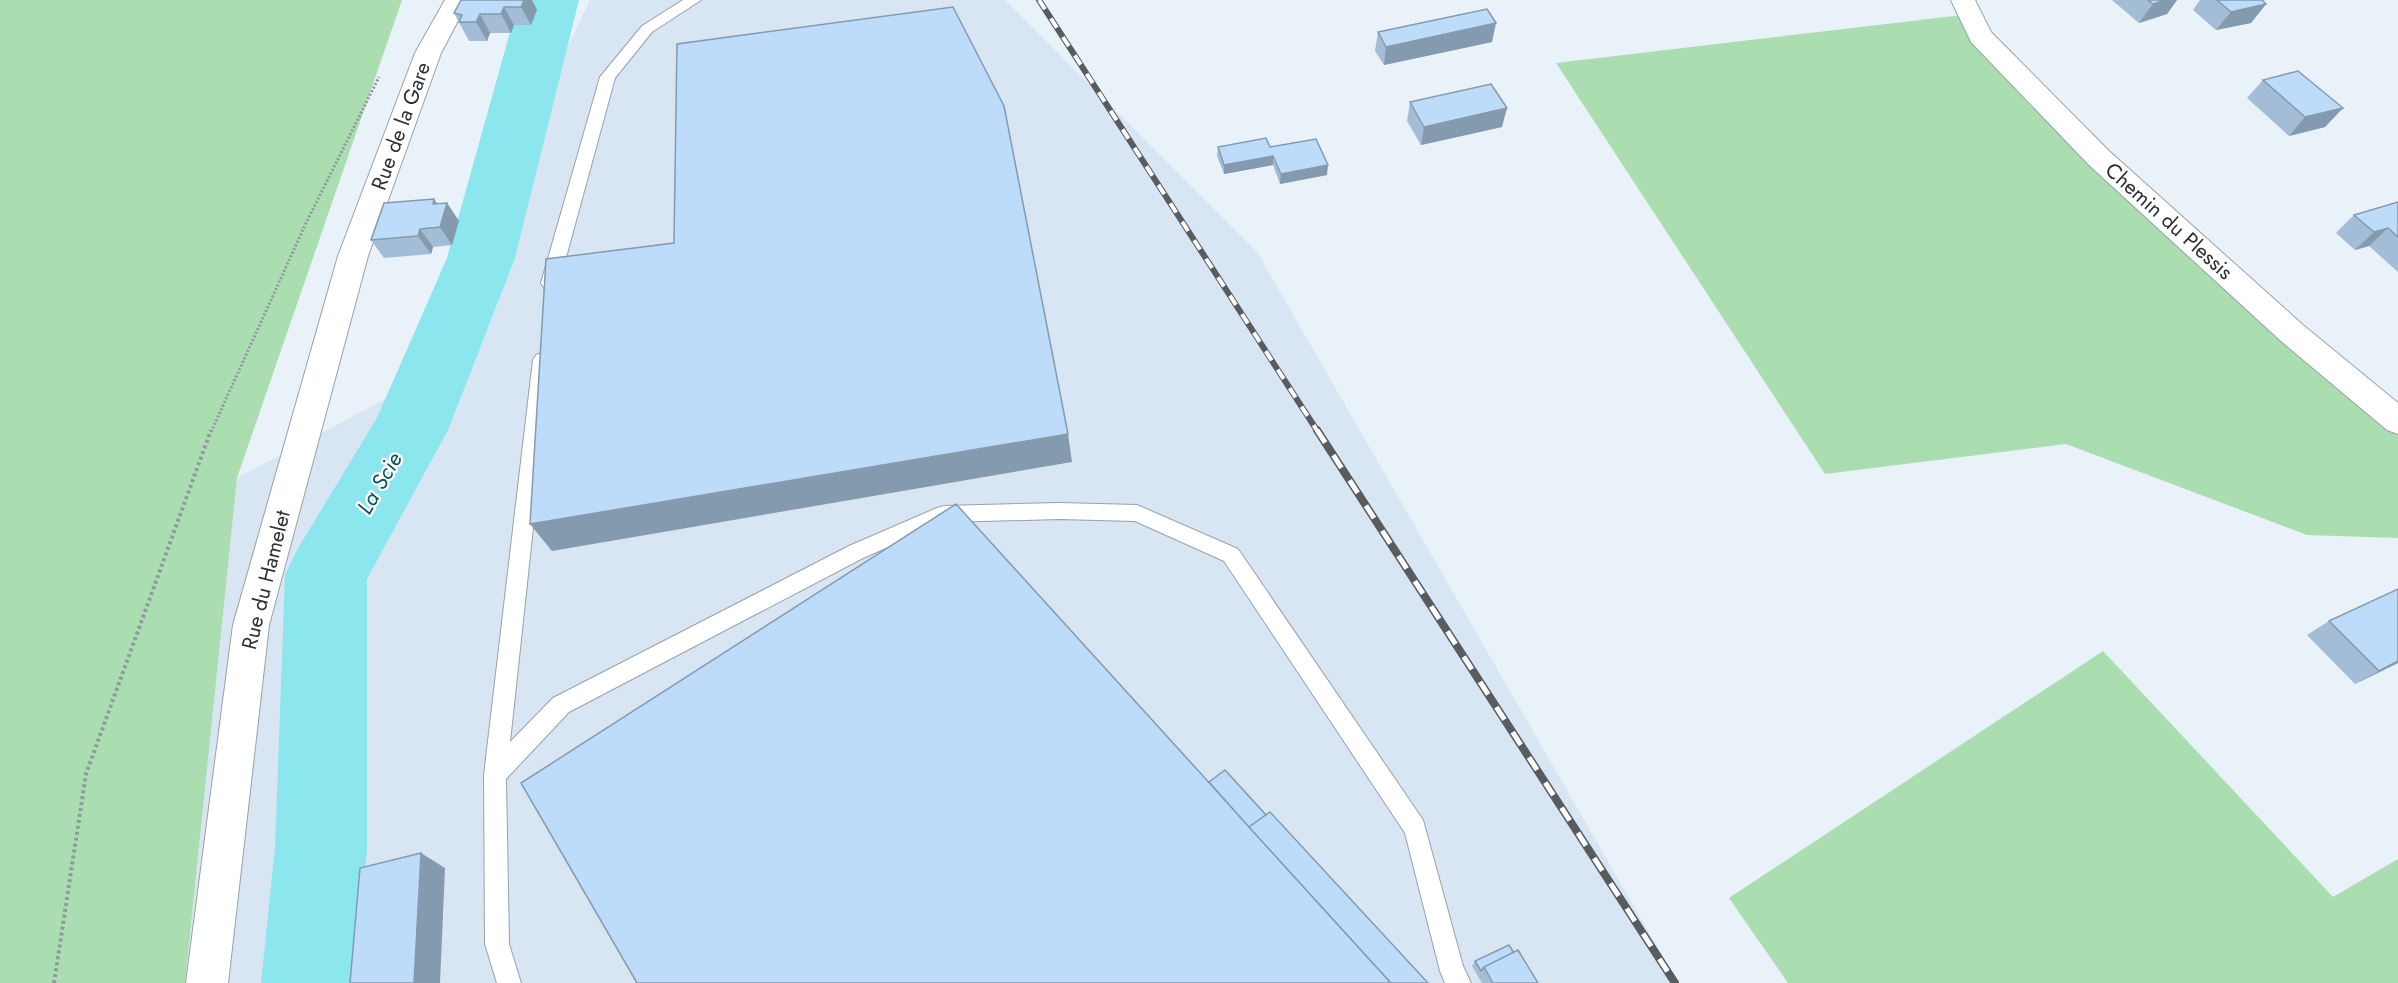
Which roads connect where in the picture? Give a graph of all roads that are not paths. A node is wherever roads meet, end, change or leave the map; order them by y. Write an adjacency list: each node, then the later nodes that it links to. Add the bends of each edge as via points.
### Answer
1 (457, 0): 4 (street, Rue de la Gare, via 428,53)
2 (694, 0): 5 (lane, via 647,29 608,77 551,275)
3 (1963, 0): 7 (street, Chemin du Plessis, via 1980,36 2099,158 2292,333)
4 (353, 256): 9 (street, Rue du Hamelet, via 251,625)
5 (549, 299)
6 (543, 346): 8 (lane)
7 (2398, 421)
8 (495, 776): 10 (lane, via 497,944); 11 (lane, via 561,705 856,552 944,514 1137,513 1231,555 1415,828 1452,971)
9 (207, 983)
10 (509, 983)
11 (1459, 983)

